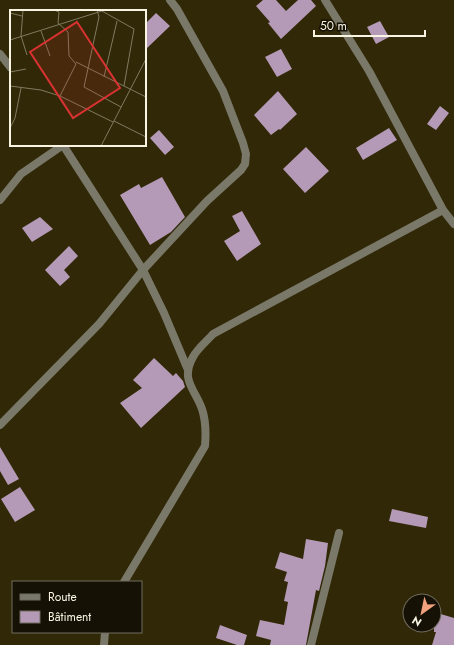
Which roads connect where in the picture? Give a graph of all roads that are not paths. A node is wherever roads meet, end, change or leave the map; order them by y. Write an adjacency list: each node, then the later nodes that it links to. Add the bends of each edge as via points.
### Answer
1 (170, 0): 10 (street, via 224,91 246,154 245,164 241,170 207,201)
2 (325, 0): 8 (street, via 369,71)
3 (0, 54): 4 (street)
4 (10, 67)
5 (62, 146): 7 (street, via 21,174)
6 (64, 146): 10 (street)
7 (0, 200)
8 (442, 210): 9 (street); 11 (street, via 213,334 193,356)
9 (454, 224)
10 (143, 270): 11 (street); 12 (street, via 99,324)
11 (188, 370): 14 (street, via 189,384 202,410 206,432 205,446)
12 (0, 424)
13 (339, 533): 17 (street)
14 (125, 581)
15 (105, 633): 16 (street)
16 (104, 645)
17 (311, 645)

